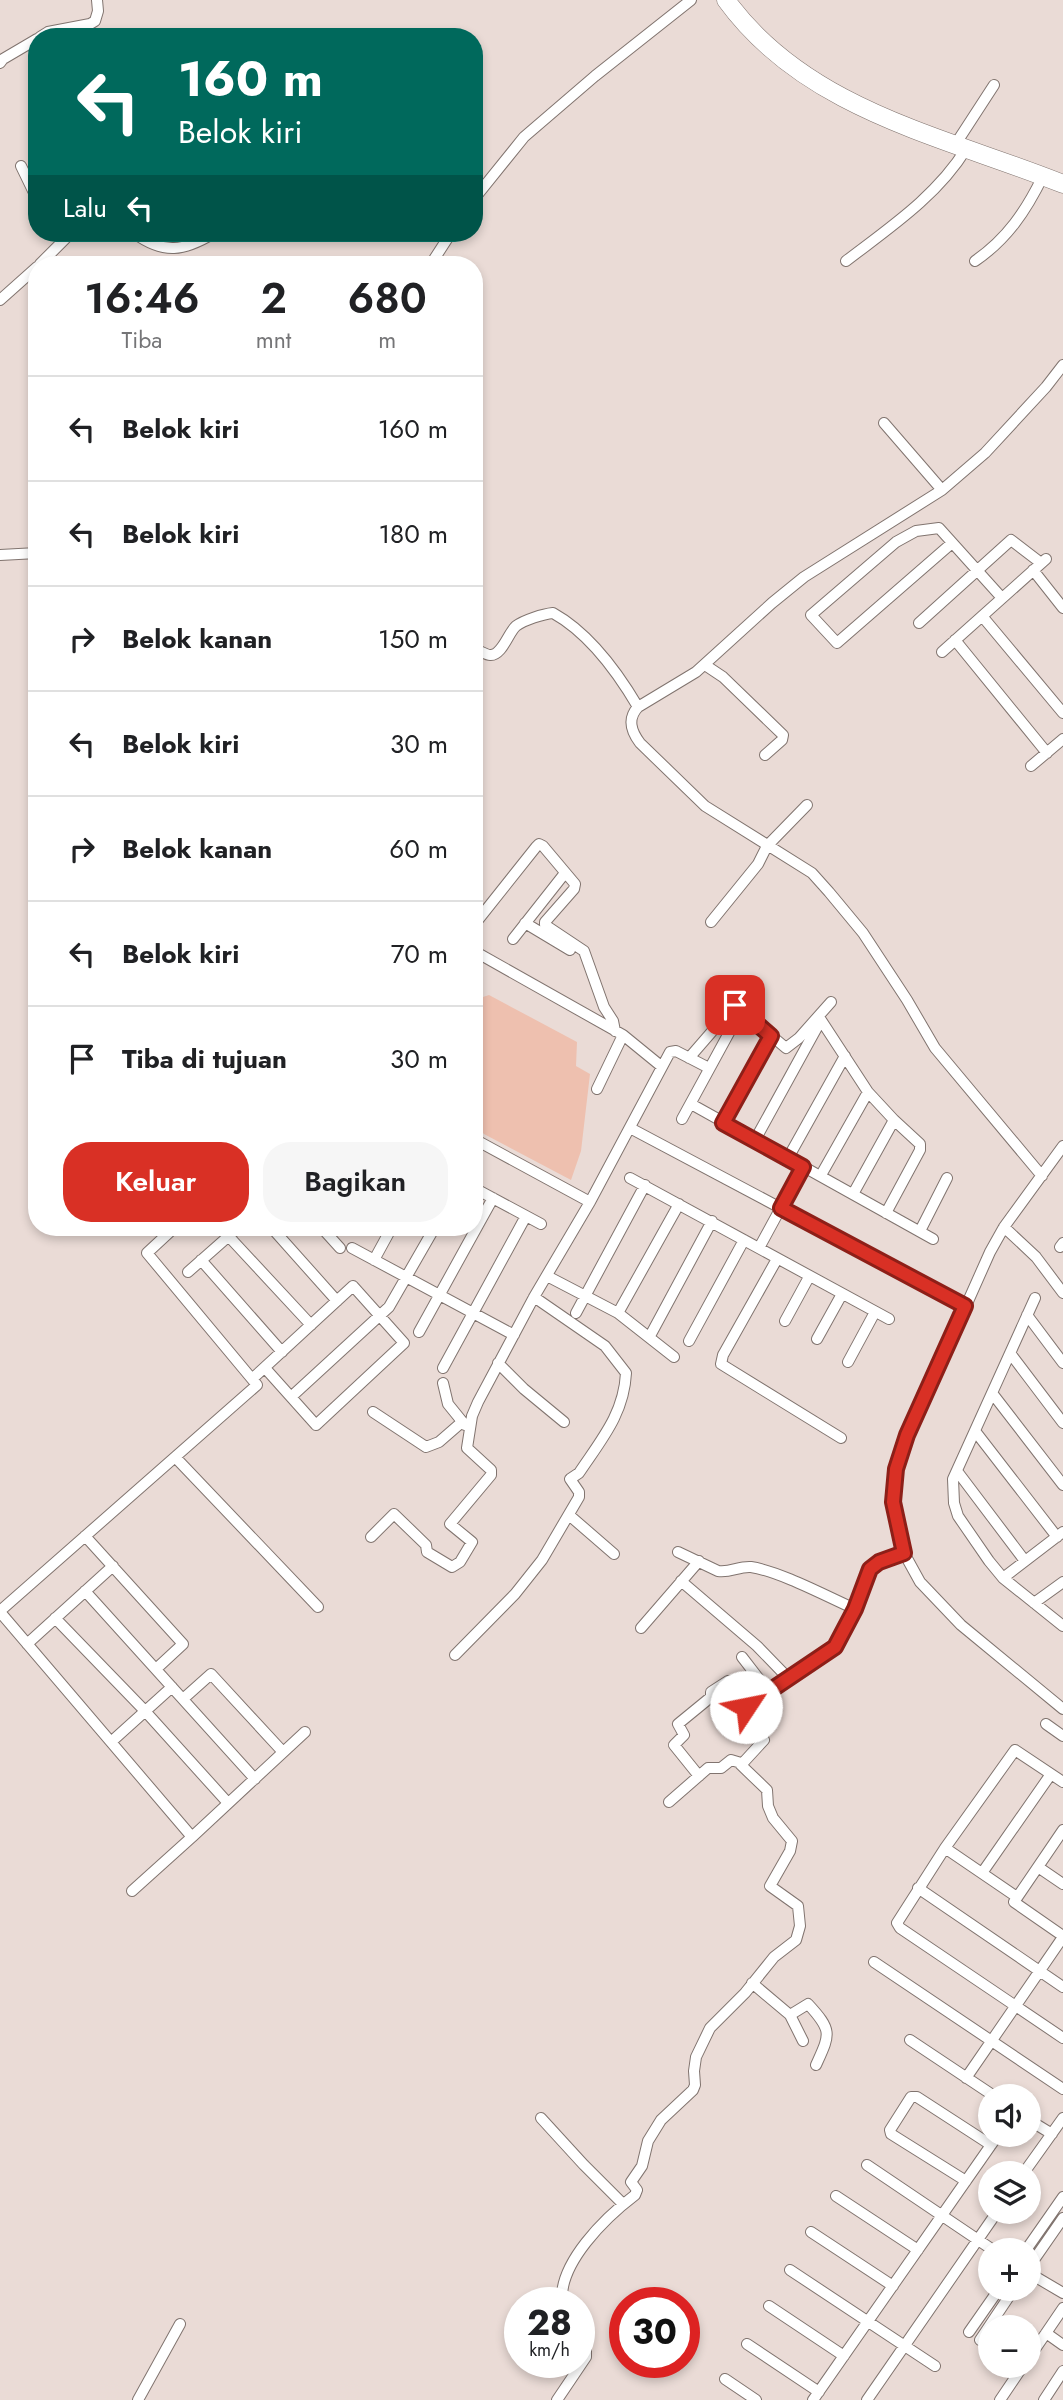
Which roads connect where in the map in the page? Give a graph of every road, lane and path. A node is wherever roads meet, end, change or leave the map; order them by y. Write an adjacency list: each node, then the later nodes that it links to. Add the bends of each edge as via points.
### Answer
1 (97, 0): 4 (street, via 95,20)
2 (691, 0): 13 (street, via 524,137)
3 (726, 0): 8 (main road, via 768,47 812,80 886,119)
4 (69, 28)
5 (28, 45): 6 (street)
6 (0, 63)
7 (994, 85): 8 (street)
8 (961, 147): 10 (main road); 18 (street, via 948,176 933,191)
9 (21, 166): 11 (street)
10 (1043, 176): 12 (main road); 19 (street, via 1014,227)
11 (28, 180)
12 (1063, 184)
13 (483, 188)
14 (60, 242): 17 (street)
15 (149, 242): 16 (street, via 185,248)
16 (197, 242)
17 (47, 256)
18 (846, 261)
19 (975, 261)
20 (28, 275): 21 (street)
21 (0, 300)
22 (1063, 365): 24 (street, via 985,453)
23 (884, 423): 24 (street)
24 (942, 490): 37 (street, via 795,584)
25 (952, 543): 25 (street, via 939,527 916,531 896,542 811,615 836,643); 29 (street)
26 (28, 553): 27 (street)
27 (0, 555)
28 (1040, 564): 29 (street, via 1011,540); 30 (street); 31 (street)
29 (977, 571): 30 (street); 33 (street)
30 (1002, 598): 32 (street)
31 (1063, 608)
32 (982, 616): 34 (street); 39 (street)
33 (919, 623)
34 (955, 640): 36 (street); 41 (street)
35 (483, 652): 38 (street, via 494,654 521,623 553,613 605,660)
36 (942, 652)
37 (705, 665): 38 (street); 42 (street, via 783,735)
38 (638, 707): 45 (street, via 630,724 640,743 705,806)
39 (1063, 713)
40 (1063, 739): 41 (street)
41 (1047, 753): 43 (street)
42 (765, 755)
43 (1031, 766)
44 (807, 805): 45 (street)
45 (767, 846): 48 (street); 75 (street, via 811,873 838,902 863,933 935,1048)
46 (565, 873): 47 (street, via 544,846 537,845); 49 (street); 52 (street, via 575,888 545,925 584,951)
47 (483, 914)
48 (711, 922)
49 (525, 923): 50 (street); 52 (street)
50 (513, 939)
51 (483, 956): 56 (street)
52 (587, 961): 56 (street)
53 (831, 1002): 55 (street)
54 (741, 1009): 57 (street); 59 (street, via 735,1005); 61 (street)
55 (820, 1019): 57 (street, via 789,1047); 58 (street); 69 (street)
56 (619, 1033): 60 (street); 62 (street)
57 (771, 1036): 67 (street)
58 (845, 1056): 63 (street); 72 (street)
59 (689, 1058): 60 (street, via 671,1051); 61 (street)
60 (661, 1066): 68 (street)
61 (709, 1068): 64 (street)
62 (597, 1089)
63 (868, 1091): 66 (street); 74 (street)
64 (691, 1104): 65 (street); 67 (street)
65 (682, 1119)
66 (894, 1120): 80 (street); 85 (street, via 921,1148)
67 (723, 1123): 69 (street)
68 (630, 1128): 82 (street); 84 (street)
69 (755, 1140): 72 (street)
70 (483, 1144): 82 (street)
71 (1063, 1146): 75 (street)
72 (788, 1158): 73 (street)
73 (803, 1167): 74 (street); 84 (street)
74 (821, 1175): 80 (street)
75 (1042, 1176): 90 (street)
76 (630, 1178): 78 (street)
77 (947, 1178): 91 (street)
78 (645, 1185): 83 (street); 114 (street)
79 (483, 1193): 81 (street)
80 (853, 1194): 85 (street)
81 (493, 1198): 86 (street); 87 (street)
82 (590, 1202): 108 (street)
83 (679, 1204): 88 (street); 122 (street)
84 (781, 1208): 103 (street); 118 (street)
85 (886, 1213): 91 (street)
86 (483, 1216)
87 (526, 1216): 89 (street); 121 (street)
88 (712, 1221): 100 (street); 130 (street)
89 (541, 1224)
90 (1008, 1230): 111 (street); 118 (street, via 990,1252)
91 (920, 1231): 99 (street)
92 (165, 1236): 141 (street, via 147,1253)
93 (229, 1236): 105 (street); 127 (street)
94 (279, 1236): 117 (street)
95 (329, 1236): 101 (street)
96 (386, 1236): 106 (street)
97 (430, 1236): 110 (street)
98 (472, 1236): 113 (street)
99 (933, 1239)
100 (744, 1240): 103 (street); 132 (street)
101 (340, 1248)
102 (352, 1248): 106 (street)
103 (760, 1248): 104 (street)
104 (777, 1259): 109 (street); 150 (street, via 721,1364)
105 (201, 1260): 107 (street); 133 (street)
106 (374, 1260): 110 (street)
107 (188, 1272)
108 (547, 1276): 114 (street); 115 (street)
109 (809, 1276): 112 (street); 126 (street)
110 (407, 1278): 113 (street); 123 (street)
111 (1063, 1293)
112 (842, 1294): 120 (street); 131 (street)
113 (439, 1295): 121 (street); 128 (street)
114 (586, 1295): 119 (street); 122 (street)
115 (534, 1297): 129 (street); 154 (street, via 605,1346 626,1373 619,1411 579,1473 570,1479 580,1494)
116 (1035, 1298): 124 (street)
117 (337, 1301): 123 (street, via 353,1286); 127 (street)
118 (965, 1306): 159 (street, via 896,1469 893,1502)
119 (576, 1312)
120 (875, 1312): 125 (street); 136 (street)
121 (472, 1313): 129 (street); 140 (street)
122 (618, 1313): 130 (street)
123 (379, 1315): 144 (street); 144 (street, via 404,1343 326,1416 316,1425)
124 (1027, 1315): 134 (street); 138 (street)
125 (889, 1319)
126 (785, 1321)
127 (311, 1325): 133 (street)
128 (419, 1332)
129 (514, 1335): 137 (street)
130 (650, 1336): 135 (street)
131 (817, 1339)
132 (689, 1342)
133 (282, 1352): 139 (street)
134 (1010, 1353): 143 (street); 147 (street)
135 (674, 1357)
136 (848, 1362)
137 (498, 1363): 146 (street); 148 (street)
138 (1063, 1363)
139 (265, 1368): 141 (street); 144 (street)
140 (443, 1368)
141 (252, 1379): 151 (street, via 257,1385)
142 (443, 1383): 148 (street, via 448,1405)
143 (992, 1393): 149 (street); 153 (street)
144 (291, 1397)
145 (373, 1412): 148 (street, via 426,1447)
146 (564, 1422)
147 (1063, 1423)
148 (466, 1426): 157 (street, via 467,1448 491,1475 450,1524 472,1542 460,1562 452,1567 427,1552 426,1545 394,1514)
149 (975, 1431): 152 (street); 155 (street)
150 (841, 1438)
151 (175, 1457): 156 (street); 169 (street)
152 (957, 1471): 162 (street); 164 (street, via 952,1489 958,1517)
153 (1063, 1485)
154 (569, 1515): 160 (street); 176 (street, via 515,1594)
155 (1060, 1535): 162 (street)
156 (85, 1536): 163 (street); 171 (street)
157 (371, 1537)
158 (678, 1552): 161 (street)
159 (904, 1553): 170 (street, via 870,1569); 184 (street, via 920,1581 961,1625)
160 (614, 1554)
161 (699, 1561): 165 (street); 170 (street, via 718,1571 740,1567 767,1572)
162 (1025, 1561): 164 (street)
163 (113, 1566): 167 (street); 178 (street, via 183,1644)
164 (1003, 1578): 168 (street)
165 (681, 1581): 174 (street); 179 (street)
166 (1063, 1582): 168 (street)
167 (85, 1591): 172 (street); 178 (street)
168 (1034, 1603): 173 (street)
169 (318, 1607)
170 (855, 1609): 179 (street, via 835,1647)
171 (0, 1611): 175 (street)
172 (55, 1618): 175 (street); 185 (street)
173 (1063, 1626)
174 (641, 1628)
175 (27, 1644): 189 (street)
176 (455, 1655)
177 (742, 1657): 181 (street)
178 (156, 1669): 180 (street)
179 (788, 1678): 181 (street)
180 (172, 1686): 182 (street); 185 (street)
181 (769, 1692): 183 (street)
182 (183, 1699): 190 (street, via 211,1674); 194 (street)
183 (745, 1708): 191 (street, via 764,1740); 193 (street, via 729,1681 678,1724 684,1735 674,1745)
184 (1063, 1709)
185 (145, 1711): 189 (street); 197 (street)
186 (1046, 1724): 188 (street)
187 (304, 1732): 190 (street)
188 (1063, 1736)
189 (111, 1742): 199 (street)
190 (284, 1752): 194 (street)
191 (741, 1763): 193 (street, via 729,1761); 210 (street, via 767,1790 768,1806 792,1841 770,1886 798,1906 800,1915 796,1940)
192 (1051, 1774): 195 (street); 200 (street, via 1015,1750); 202 (street)
193 (699, 1776): 196 (street)
194 (255, 1779): 197 (street)
195 (1063, 1782)
196 (669, 1802)
197 (228, 1803): 199 (street)
198 (1062, 1832): 201 (street)
199 (192, 1837): 205 (street)
200 (945, 1848): 202 (street); 204 (street)
201 (1038, 1867): 203 (street); 206 (street)
202 (982, 1873): 206 (street)
203 (1063, 1884)
204 (918, 1888): 209 (street); 212 (street, via 897,1926)
205 (132, 1891)
206 (1017, 1897): 207 (street, via 1016,1906)
207 (1063, 1936): 209 (street)
208 (874, 1962): 217 (street)
209 (1040, 1971): 211 (street); 212 (street)
210 (752, 1983): 213 (street); 233 (street, via 710,2028 696,2057 695,2085 648,2141 642,2166 631,2182 635,2194)
211 (1063, 1987)
212 (1015, 2007): 214 (street); 217 (street)
213 (790, 2015): 216 (street); 218 (street, via 808,2004 828,2032)
214 (1063, 2038)
215 (910, 2040): 219 (street)
216 (803, 2041)
217 (991, 2042): 219 (street); 221 (street)
218 (816, 2065)
219 (967, 2078): 220 (street)
220 (978, 2085)
221 (1063, 2090)
222 (541, 2118): 233 (street)
223 (1063, 2118): 226 (street)
224 (1041, 2127): 226 (street)
225 (978, 2131): 230 (street, via 917,2097 911,2097 890,2130)
226 (1052, 2134): 228 (street)
227 (990, 2147): 230 (street)
228 (1032, 2161)
229 (867, 2165): 234 (street)
230 (966, 2181): 234 (street)
231 (836, 2196): 239 (street)
232 (1063, 2197): 237 (street)
233 (623, 2204): 244 (street, via 596,2229 575,2259)
234 (943, 2217): 238 (street); 239 (street)
235 (1063, 2218): 240 (street)
236 (811, 2232): 243 (street)
237 (1034, 2238)
238 (978, 2240): 256 (street)
239 (918, 2250): 243 (street)
240 (1041, 2250)
241 (790, 2270): 249 (street)
242 (1041, 2280): 245 (street)
243 (893, 2286): 249 (street)
244 (563, 2287)
245 (1063, 2293)
246 (991, 2301): 251 (street)
247 (769, 2306): 257 (street)
248 (1063, 2308): 252 (street)
249 (868, 2322): 256 (street); 257 (street)
250 (180, 2324): 264 (street)
251 (969, 2332)
252 (1046, 2333): 253 (street); 255 (street)
253 (1041, 2340)
254 (747, 2344): 263 (street)
255 (1063, 2345)
256 (905, 2346): 258 (street); 267 (street)
257 (844, 2356): 263 (street)
258 (934, 2366)
259 (572, 2378): 265 (street)
260 (1015, 2378): 268 (street)
261 (1061, 2378): 269 (street)
262 (725, 2379): 266 (street)
263 (816, 2396)
264 (138, 2400)
265 (557, 2400)
266 (756, 2400)
267 (867, 2400)
268 (1000, 2400)
269 (1044, 2400)

